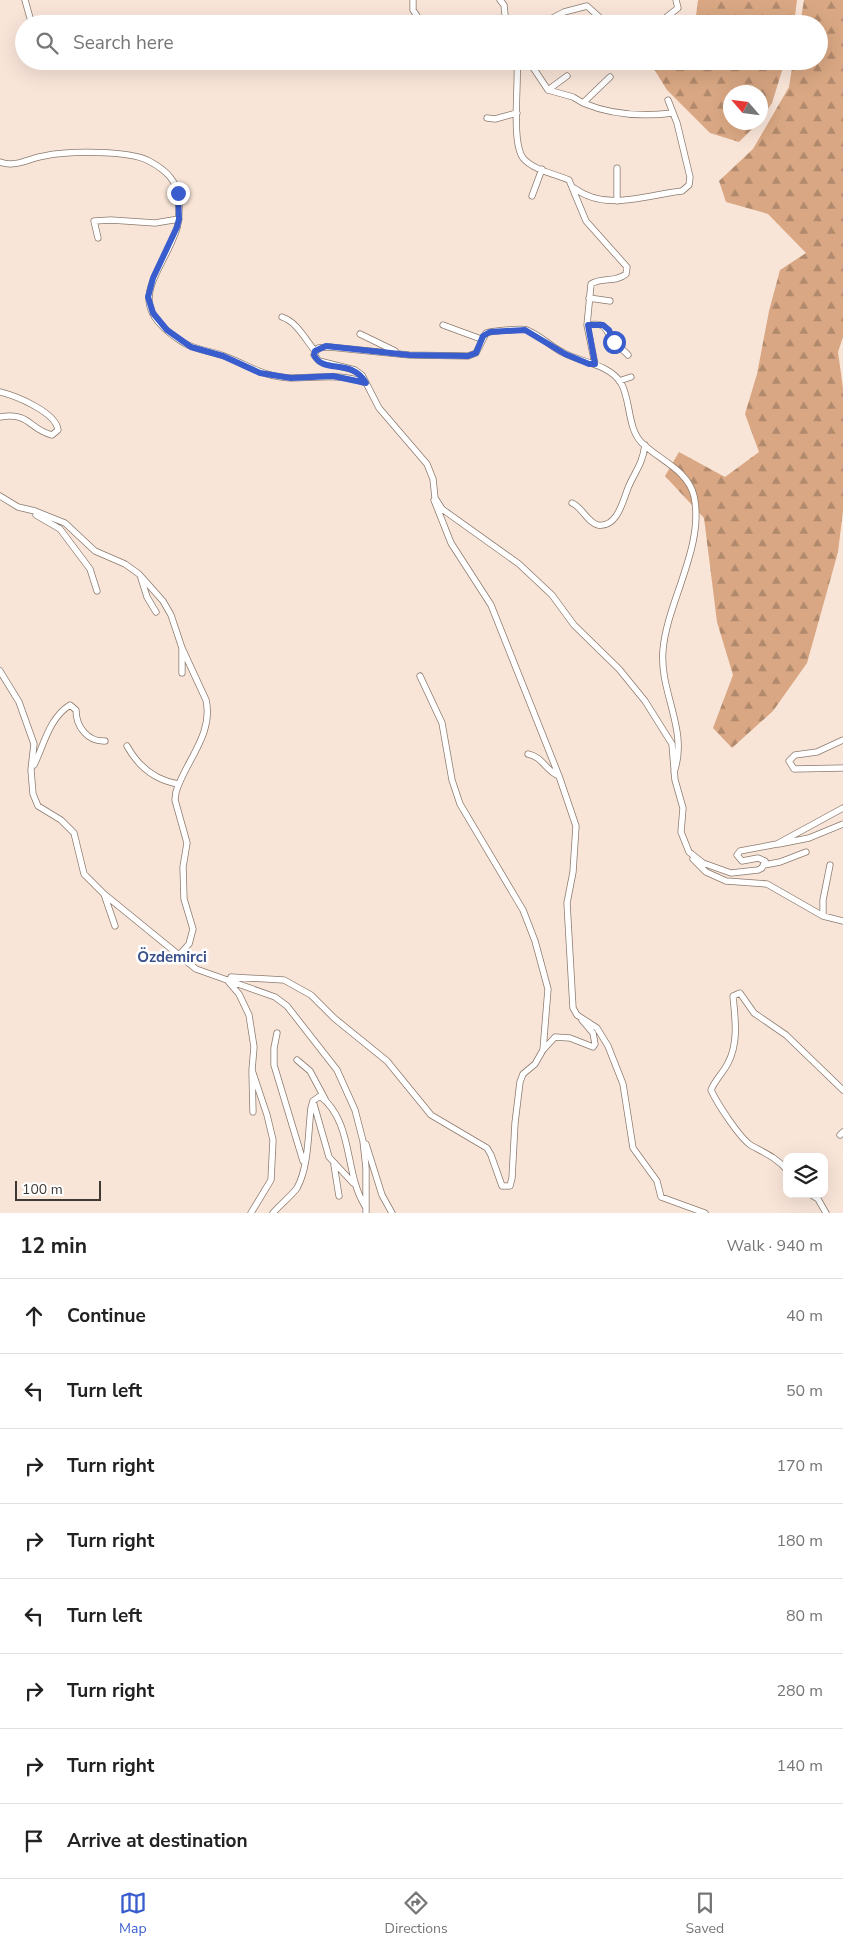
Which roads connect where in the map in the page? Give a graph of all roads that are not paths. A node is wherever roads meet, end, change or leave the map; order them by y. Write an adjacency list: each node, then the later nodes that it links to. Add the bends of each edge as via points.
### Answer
1 (25, 0): 5 (street)
2 (413, 0): 6 (street)
3 (500, 0): 7 (street)
4 (676, 0): 10 (street, via 678,8)
5 (29, 15)
6 (416, 15)
7 (505, 15)
8 (558, 15): 9 (street, via 587,6)
9 (597, 15)
10 (669, 15)
11 (517, 70): 18 (street)
12 (535, 70): 15 (street)
13 (566, 76): 15 (street)
14 (610, 77): 17 (street)
15 (548, 90): 17 (street, via 573,96)
16 (668, 100): 19 (street)
17 (583, 103): 19 (street, via 622,114)
18 (517, 113): 20 (street); 23 (street, via 517,142 523,158)
19 (673, 113): 26 (street, via 690,177 689,185 682,191)
20 (487, 118)
21 (0, 162): 27 (street, via 15,164 74,152 140,158 174,181)
22 (617, 168): 26 (street)
23 (542, 169): 24 (street, via 569,180); 25 (street)
24 (574, 188): 26 (street, via 587,196); 29 (street, via 586,221 627,267 626,274 620,279 597,280 591,284)
25 (532, 196)
26 (618, 201)
27 (179, 219): 28 (street, via 155,223 94,221); 42 (street, via 176,232 151,281 148,297 153,313 167,330 191,347 223,356 260,373 291,378 333,376)
28 (98, 238)
29 (589, 298): 30 (street); 33 (street)
30 (610, 301)
31 (282, 317): 36 (street, via 295,325)
32 (443, 325): 35 (street)
33 (588, 325): 38 (street, via 599,324 606,328); 39 (street)
34 (360, 334): 37 (street)
35 (481, 339): 37 (street, via 476,353 472,355); 39 (street, via 490,332 525,330 565,354)
36 (315, 351): 37 (street, via 329,347); 42 (street, via 319,361 356,370)
37 (404, 354)
38 (628, 356)
39 (595, 364): 41 (street)
40 (631, 377): 41 (street)
41 (619, 381): 45 (street, via 638,436)
42 (366, 383): 46 (street, via 379,408 427,464)
43 (0, 392): 44 (street, via 20,397 53,421 58,430 52,435 46,434 23,417)
44 (0, 417)
45 (645, 446): 48 (street, via 640,469 618,513 609,522 593,523 583,510); 63 (street, via 686,479 696,510 687,567 663,650 664,675 679,740)
46 (434, 494): 63 (street, via 442,509 519,564 552,595 574,625 622,672 646,701 672,744); 64 (street, via 433,502 451,543 491,605)
47 (0, 496): 49 (street)
48 (572, 503)
49 (26, 509): 50 (street, via 65,523 95,551); 51 (street, via 60,530 90,569)
50 (139, 574): 52 (street); 53 (street, via 172,615)
51 (97, 592)
52 (156, 612)
53 (182, 648): 55 (street); 65 (street, via 208,708 205,732)
54 (0, 672): 62 (street, via 19,702 34,744)
55 (182, 673)
56 (420, 676): 81 (street, via 442,722 452,780 460,804 523,910 535,941 548,989)
57 (843, 740): 61 (street, via 817,752 795,755 789,761 794,768)
58 (105, 741): 62 (street, via 96,741 84,732 76,718 76,710 70,705 52,722)
59 (127, 746): 65 (street, via 141,766 155,776)
60 (528, 754): 64 (street, via 536,756 551,773)
61 (843, 768)
62 (32, 770): 73 (street, via 33,794 38,806 61,820 74,833 84,874)
63 (674, 772): 69 (street, via 683,808 682,832)
64 (559, 776): 79 (street, via 576,826 567,903 573,1008)
65 (178, 784): 77 (street, via 176,800 187,843 184,899 193,929 189,944)
66 (843, 808): 68 (street)
67 (843, 824): 68 (street, via 809,838)
68 (777, 844): 71 (street, via 737,855 742,860 762,859)
69 (689, 852): 71 (street, via 703,863 731,873 758,870); 74 (street, via 706,872 726,882 767,884)
70 (806, 852): 71 (street)
71 (764, 865)
72 (830, 865): 74 (street)
73 (104, 894): 76 (street); 77 (street)
74 (823, 916): 75 (street)
75 (843, 921)
76 (115, 926)
77 (178, 956): 78 (street, via 196,969)
78 (223, 977): 81 (street, via 284,980 317,999 327,1013 391,1065 431,1115 487,1148 502,1186 510,1186 512,1178 520,1082); 83 (street, via 235,987 250,1015 254,1047); 88 (street, via 276,997 287,1006 337,1070 355,1110)
79 (577, 1015): 81 (street, via 593,1033 593,1047 563,1036 555,1037); 99 (street, via 597,1028 608,1046 622,1084 633,1148 657,1181 661,1197)
80 (277, 1033): 89 (street, via 274,1064)
81 (543, 1050)
82 (297, 1060): 86 (street, via 310,1071)
83 (252, 1070): 87 (street); 96 (street, via 268,1114 273,1140 271,1180)
84 (843, 1090): 91 (street, via 786,1035 754,1013 740,993 733,996 734,1048 711,1090 742,1136)
85 (313, 1101): 86 (street, via 320,1096); 89 (street); 90 (street, via 326,1149)
86 (326, 1101): 92 (street, via 347,1144)
87 (253, 1112)
88 (363, 1140): 95 (street); 98 (street, via 382,1195)
89 (304, 1163): 97 (street, via 296,1190)
90 (334, 1163): 92 (street); 93 (street)
91 (783, 1166)
92 (355, 1187): 95 (street)
93 (338, 1196)
94 (816, 1198): 100 (street)
95 (366, 1210)
96 (251, 1213)
97 (273, 1213)
98 (392, 1213)
99 (705, 1213)
100 (826, 1213)

